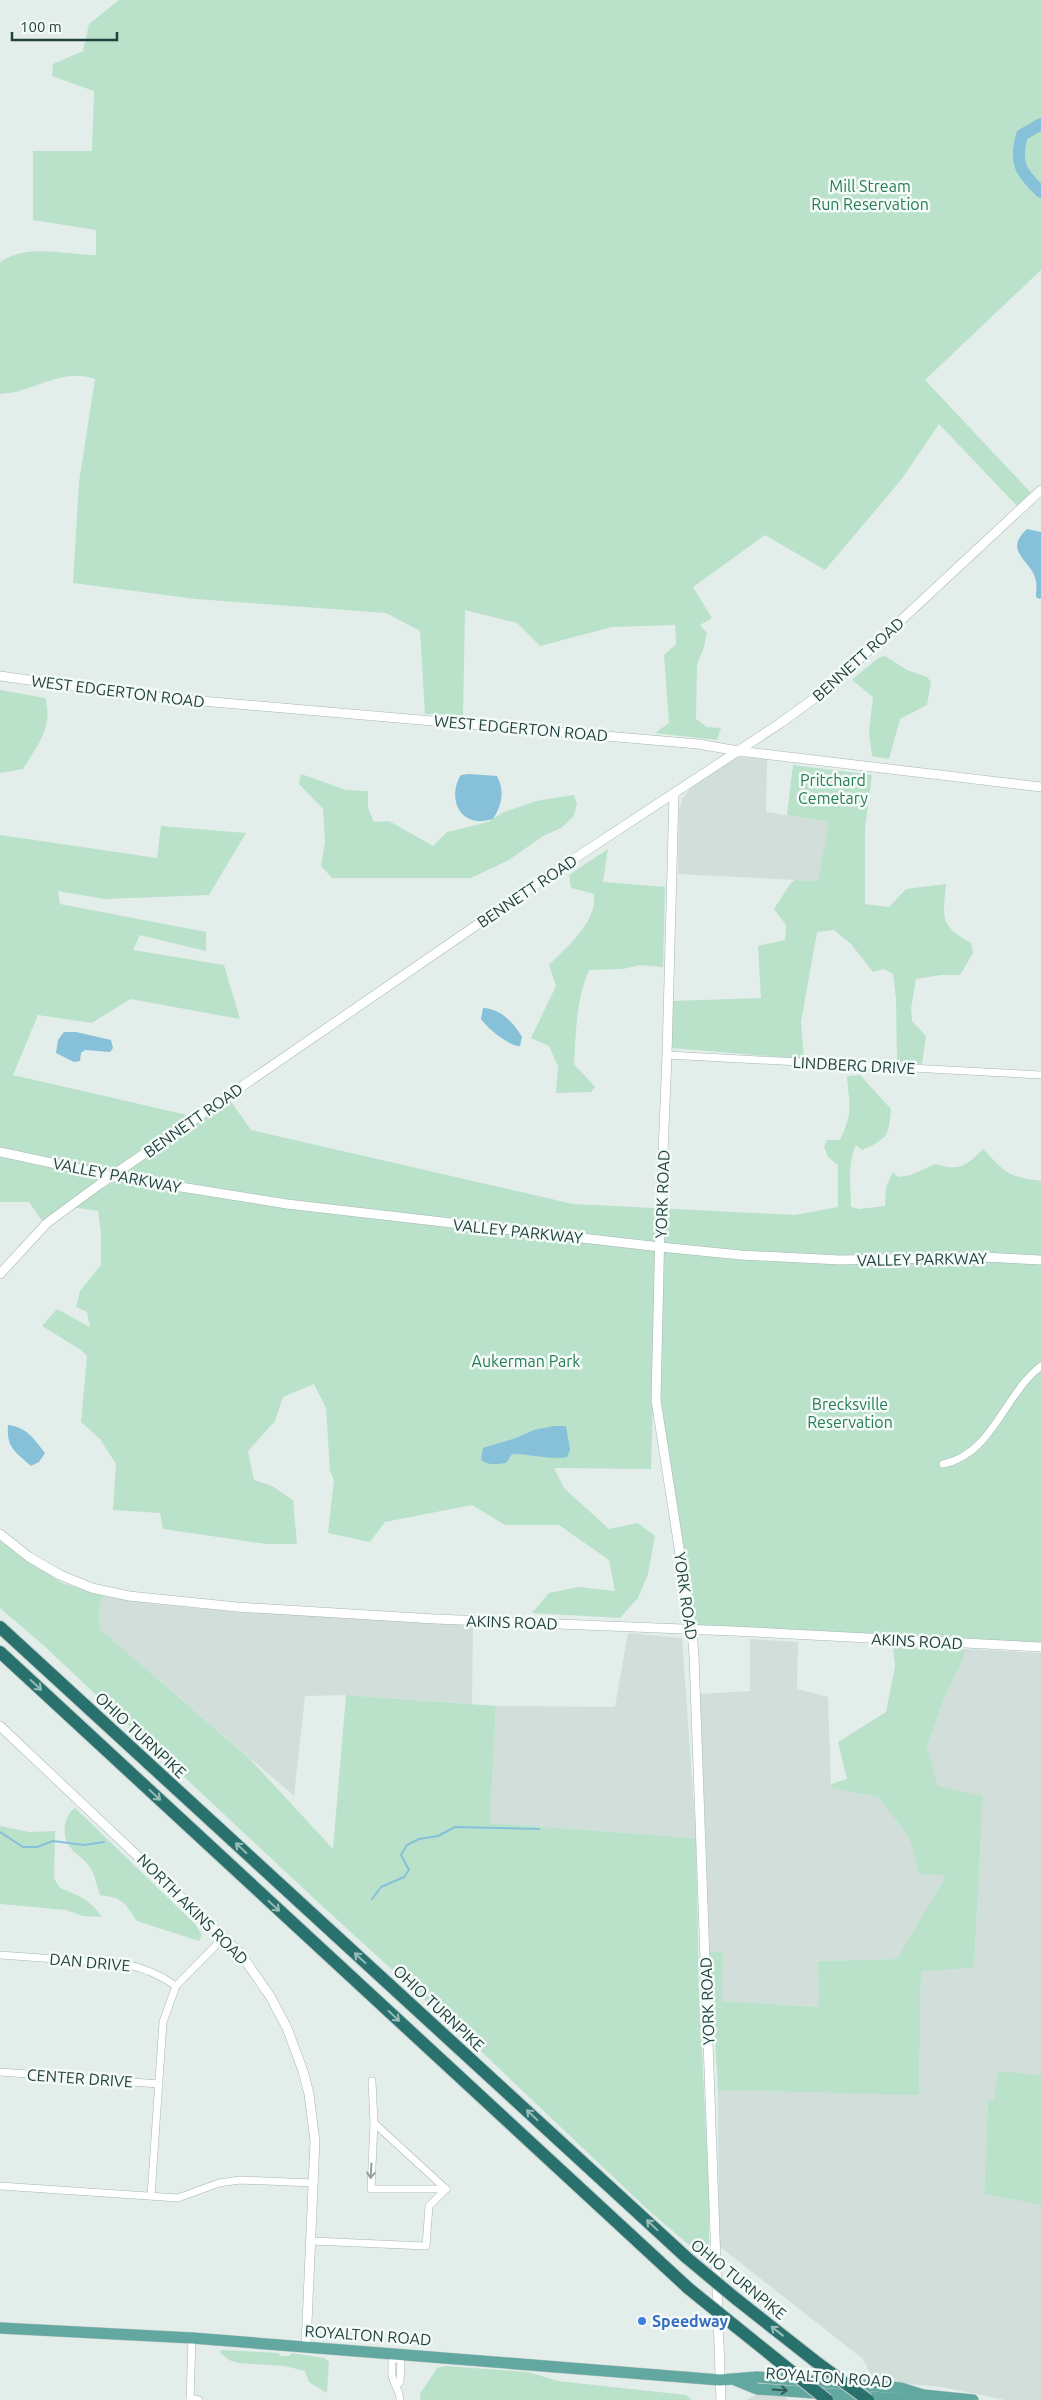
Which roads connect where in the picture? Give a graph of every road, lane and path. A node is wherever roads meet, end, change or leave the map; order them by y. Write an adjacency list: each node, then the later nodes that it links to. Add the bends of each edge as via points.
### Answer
1 (1041, 490): 3 (street, BENNETT ROAD, via 826,690)
2 (0, 676): 3 (street, WEST EDGERTON ROAD, via 144,696 689,743)
3 (738, 751): 4 (street, WEST EDGERTON ROAD); 5 (street, BENNETT ROAD)
4 (1041, 787)
5 (674, 794): 6 (street, YORK ROAD); 9 (street, BENNETT ROAD, via 222,1098)
6 (667, 1055): 7 (street, LINDBERG DRIVE); 10 (street, YORK ROAD)
7 (1041, 1075)
8 (0, 1152): 9 (street, VALLEY PARKWAY)
9 (112, 1176): 10 (street, VALLEY PARKWAY, via 287,1204); 12 (street, BENNETT ROAD, via 47,1223)
10 (660, 1247): 11 (street, VALLEY PARKWAY, via 840,1260 983,1257); 17 (street, YORK ROAD, via 656,1400)
11 (1041, 1260)
12 (0, 1274)
13 (1041, 1366): 14 (street, via 1028,1378 972,1451)
14 (943, 1464)
15 (0, 1534): 17 (street, AKINS ROAD, via 29,1557 60,1575 92,1588 129,1596 237,1607)
16 (0, 1628): 43 (highway, OHIO TURNPIKE, one-way to 16, bridge, via 688,2258)
17 (692, 1631): 18 (street, AKINS ROAD); 37 (street, YORK ROAD)
18 (1041, 1647)
19 (0, 1652): 42 (highway, one-way to 42, bridge, via 688,2288)
20 (0, 1726): 21 (street, NORTH AKINS ROAD)
21 (224, 1936): 23 (street); 28 (street, NORTH AKINS ROAD, via 255,1972 273,2001 303,2071 315,2141)
22 (0, 1955): 23 (street, DAN DRIVE, via 125,1964 161,1975)
23 (176, 1986): 26 (street, via 163,2022)
24 (0, 2072): 26 (street, CENTER DRIVE)
25 (372, 2081): 27 (street)
26 (159, 2084): 31 (street)
27 (374, 2123): 30 (street); 30 (street, one-way to 30, via 371,2189)
28 (314, 2184): 31 (street, via 240,2180 219,2183 178,2198); 32 (street, NORTH AKINS ROAD)
29 (0, 2186): 31 (street)
30 (446, 2189): 32 (street, via 429,2206 426,2246)
31 (151, 2196)
32 (311, 2241): 35 (street, NORTH AKINS ROAD)
33 (0, 2328): 34 (main road, ROYALTON ROAD)
34 (192, 2338): 35 (main road, ROYALTON ROAD); 38 (street)
35 (306, 2346): 36 (main road, ROYALTON ROAD)
36 (397, 2356): 37 (main road, ROYALTON ROAD); 40 (street, via 402,2362 397,2385)
37 (720, 2380): 41 (street, YORK ROAD); 44 (main road, ROYALTON ROAD, via 758,2376 893,2387 923,2395)
38 (190, 2399): 39 (street)
39 (199, 2400)
40 (400, 2400)
41 (721, 2400)
42 (827, 2400)
43 (868, 2400)
44 (973, 2400)

